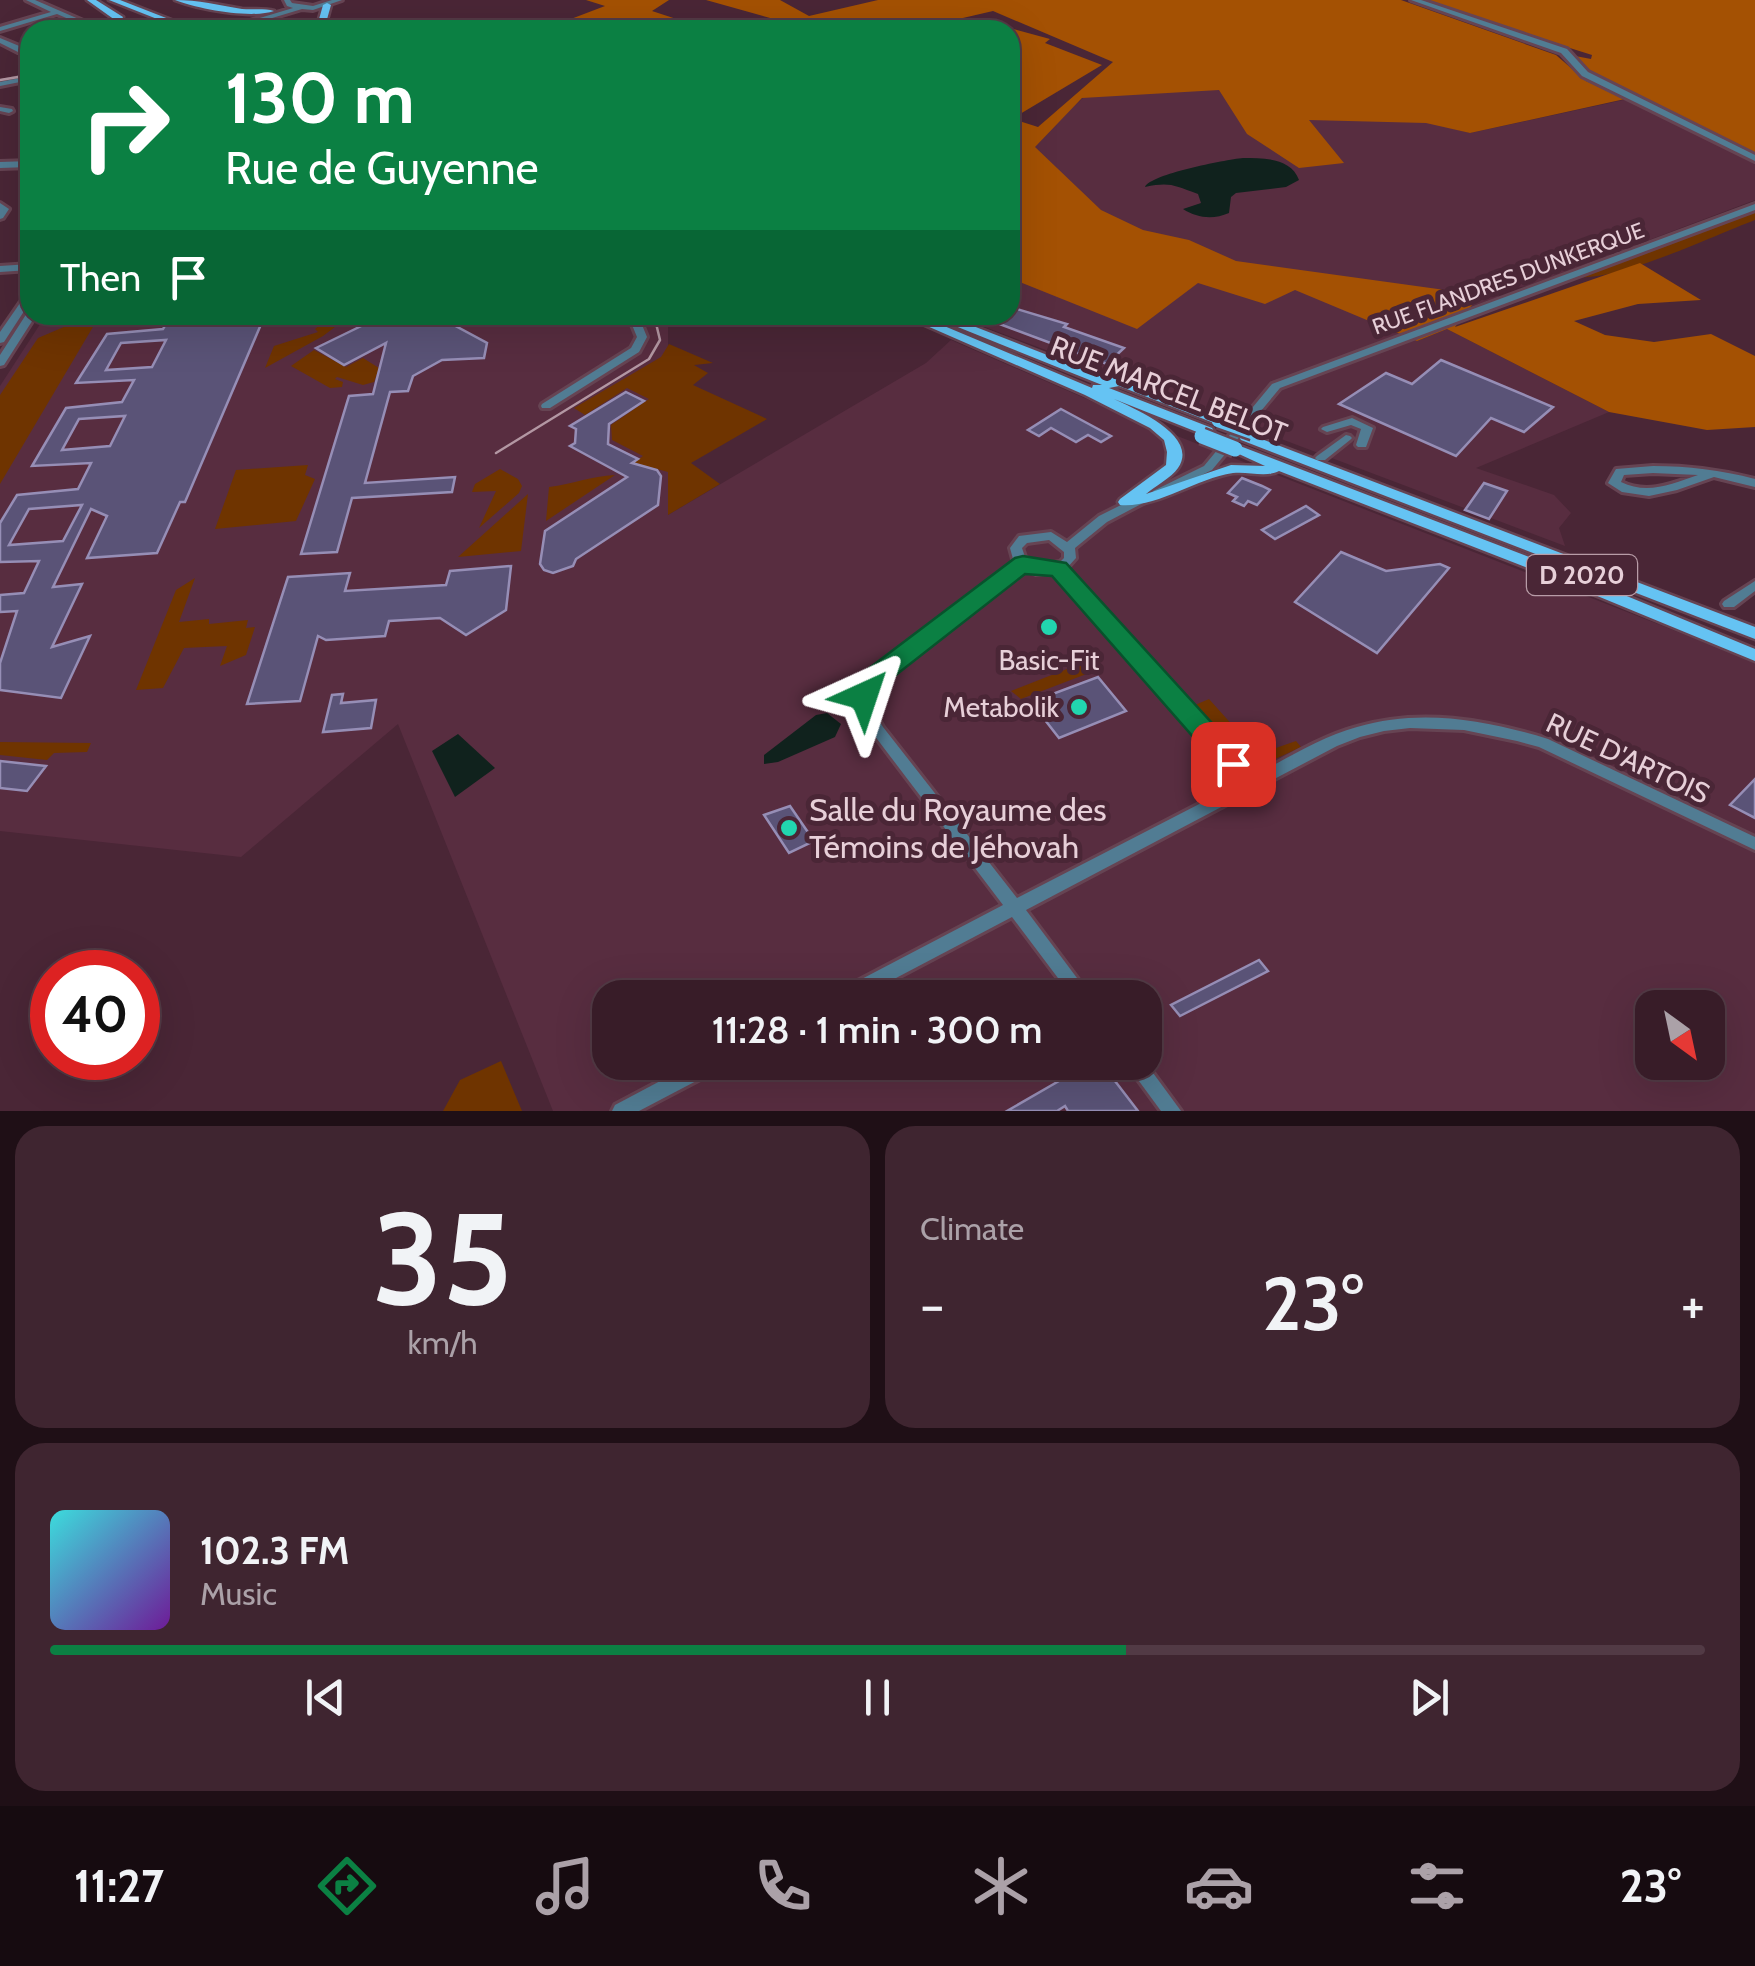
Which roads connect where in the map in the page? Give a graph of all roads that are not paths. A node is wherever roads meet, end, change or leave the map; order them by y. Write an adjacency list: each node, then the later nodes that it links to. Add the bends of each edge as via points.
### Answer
1 (29, 0): 11 (street)
2 (91, 0): 15 (main road)
3 (102, 0): 16 (main road)
4 (113, 0): 17 (main road)
5 (178, 0): 12 (main road)
6 (339, 0): 9 (street)
7 (1414, 0): 21 (street, via 1564,52 1586,74)
8 (287, 2): 10 (street); 12 (street)
9 (327, 6): 10 (street); 20 (main road)
10 (299, 8): 19 (street)
11 (58, 12): 13 (street); 14 (street)
12 (270, 12): 18 (street)
13 (31, 20)
14 (77, 20)
15 (119, 20)
16 (151, 20)
17 (166, 20)
18 (246, 20)
19 (254, 20)
20 (323, 20)
21 (1755, 158)
22 (0, 206): 24 (street)
23 (1755, 208): 39 (street, RUE FLANDRES DUNKERQUE, via 1276,386)
24 (0, 216)
25 (20, 310): 32 (street)
26 (24, 325): 33 (street)
27 (637, 325): 35 (street, via 642,336 635,350)
28 (933, 325): 34 (main road)
29 (937, 325): 36 (main road, RUE MARCEL BELOT)
30 (959, 325): 36 (main road, RUE MARCEL BELOT)
31 (967, 325): 36 (main road)
32 (0, 340)
33 (0, 362)
34 (1093, 396): 36 (main road); 45 (main road, via 1150,422 1173,445 1172,467)
35 (546, 406)
36 (1211, 428): 39 (main road, bridge); 39 (main road, bridge)
37 (1326, 429): 40 (street, via 1352,421 1367,428)
38 (1346, 438): 41 (street)
39 (1239, 442): 41 (main road); 44 (main road); 45 (street, via 1202,471); 46 (main road, RUE MARCEL BELOT / D 2020)
40 (1362, 445)
41 (1321, 458): 51 (main road)
42 (1709, 474): 42 (street, via 1652,468 1620,472 1614,483 1646,496); 43 (street)
43 (1755, 483)
44 (1356, 498): 45 (main road, via 1248,467); 55 (main road)
45 (1131, 502): 47 (street)
46 (1411, 504): 51 (main road, D 2020); 54 (main road, D 2020)
47 (1063, 543): 48 (street, via 1043,535 1023,540 1016,554); 49 (street, via 1070,558)
48 (1023, 564): 49 (street); 58 (street, via 873,679 864,702 869,718)
49 (1058, 568): 56 (street)
50 (1755, 586): 52 (street)
51 (1672, 600): 53 (main road, D 2020)
52 (1728, 604)
53 (1755, 634)
54 (1755, 645)
55 (1755, 655)
56 (1250, 784): 57 (street, RUE D'ARTOIS, via 1351,733 1427,720 1543,743); 58 (street, RUE D'ARTOIS)
57 (1755, 844)
58 (1014, 908): 59 (street, RUE D'ARTOIS); 60 (street)
59 (876, 980)
60 (1070, 980)
61 (680, 1080): 63 (street)
62 (1148, 1080): 64 (street)
63 (620, 1111)
64 (1172, 1111)

